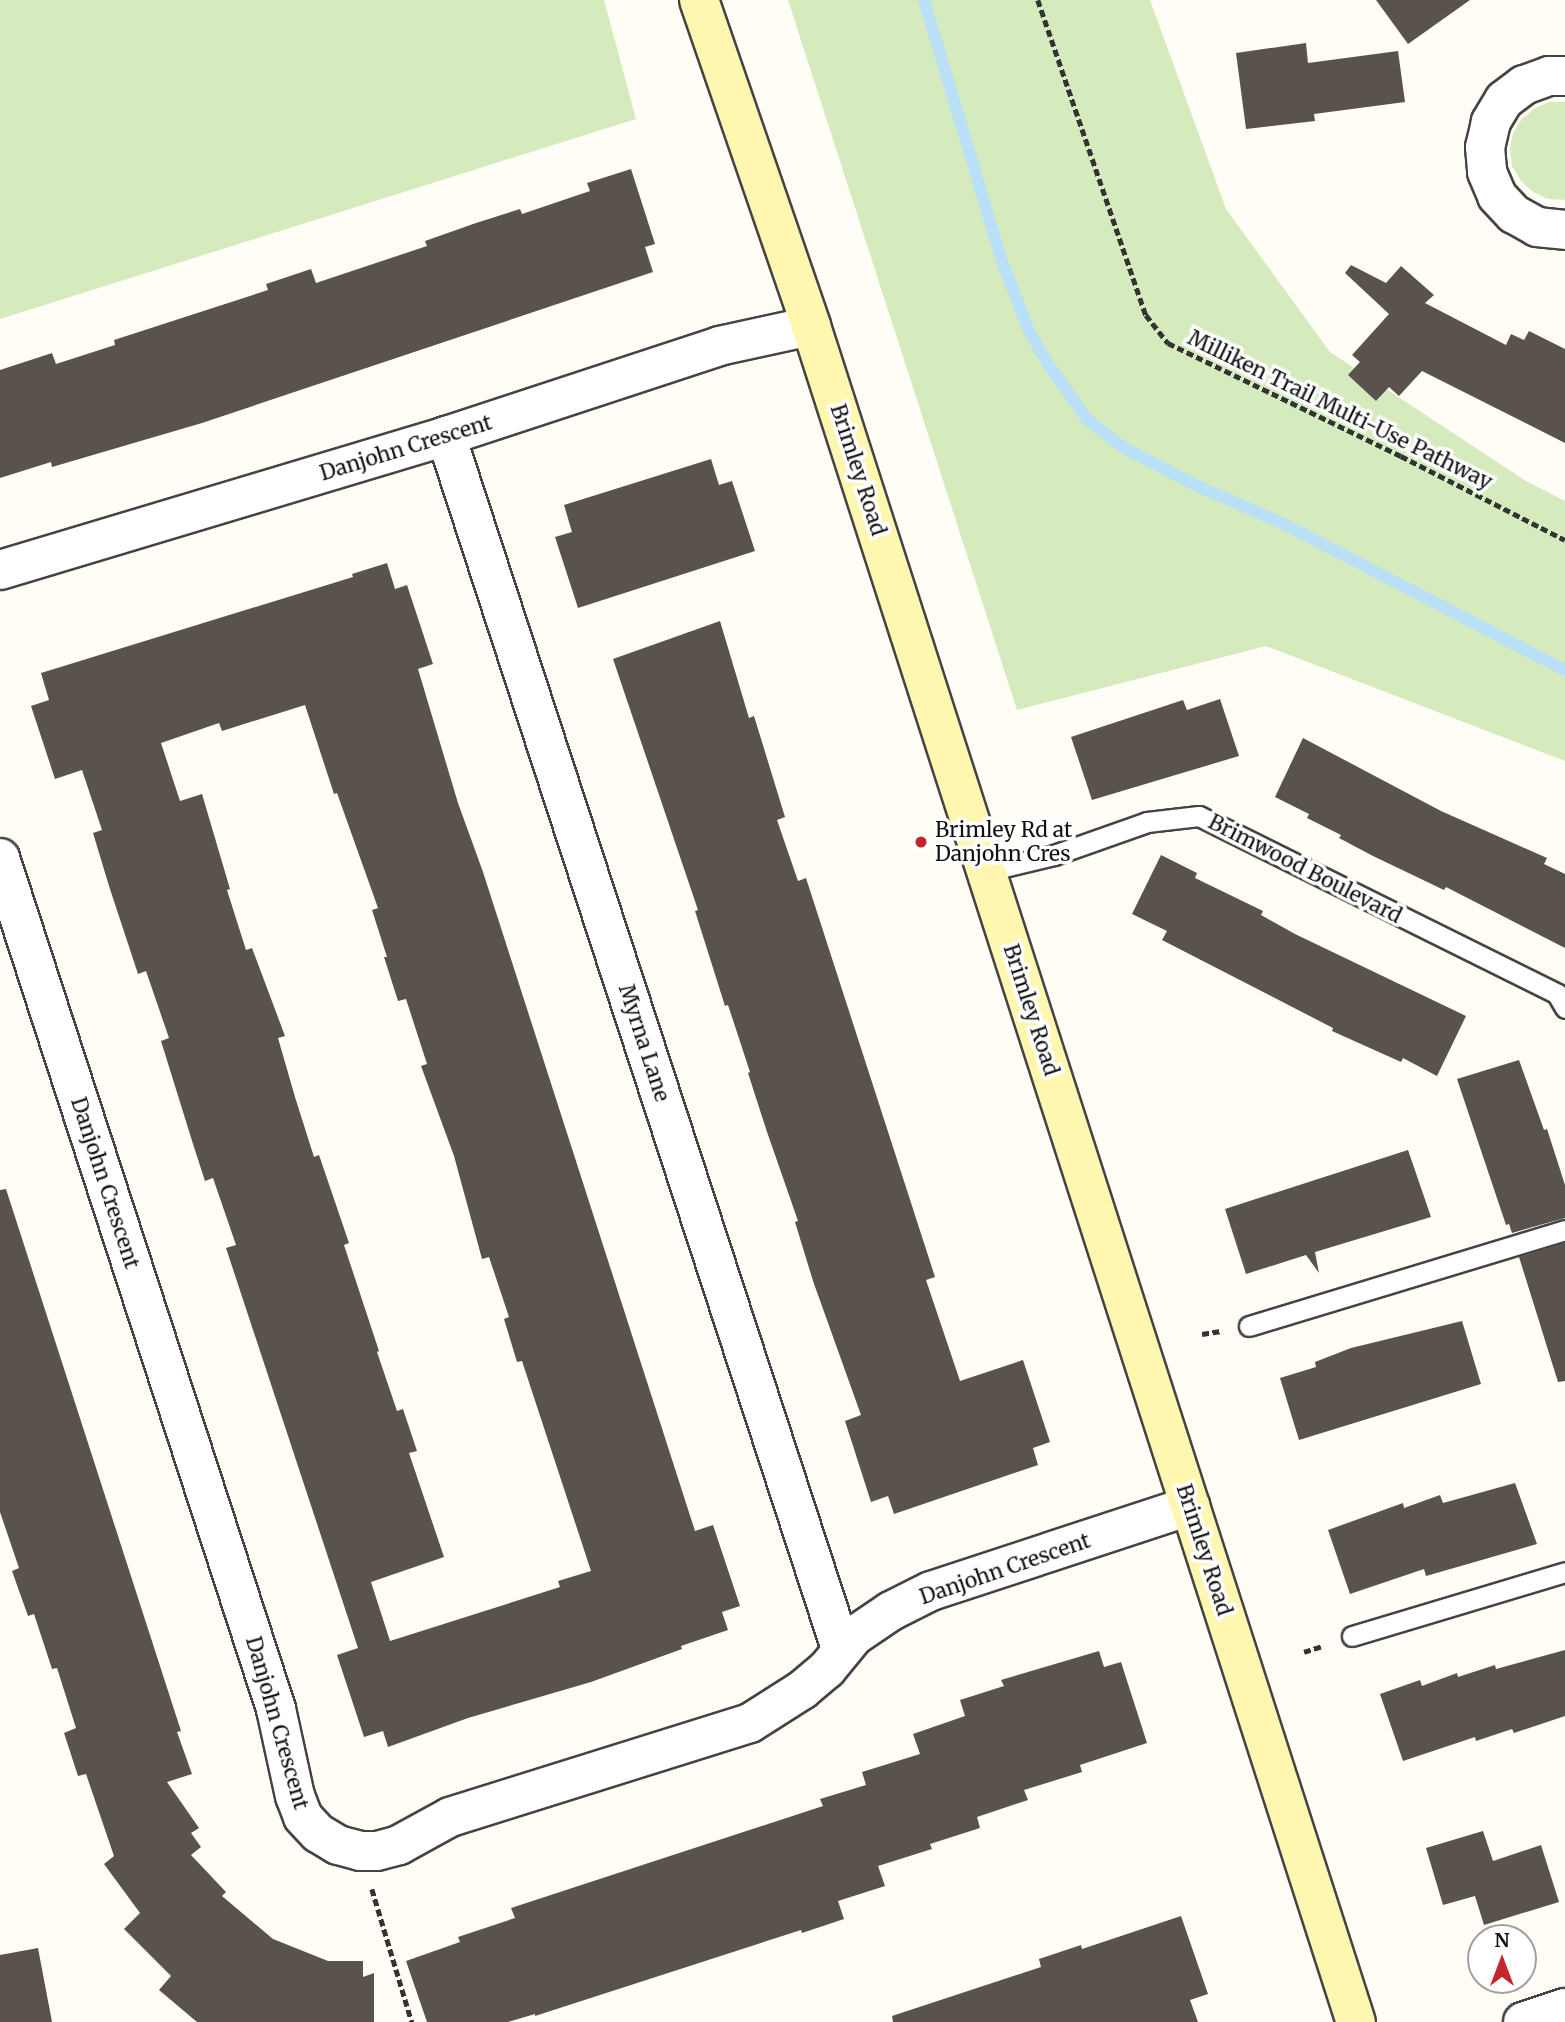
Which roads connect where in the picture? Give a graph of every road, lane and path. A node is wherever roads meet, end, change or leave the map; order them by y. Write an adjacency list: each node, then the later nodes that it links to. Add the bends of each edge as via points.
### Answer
1 (699, 0): 5 (main road, Brimley Road)
2 (1038, 0): 7 (path, Milliken Trail Multi-Use Pathway, via 1146,315 1168,343)
3 (1565, 76): 4 (street, via 1524,85 1504,100 1491,122 1485,147 1487,172 1497,196 1537,227)
4 (1565, 230)
5 (811, 326): 6 (street, Danjohn Crescent, via 719,346); 10 (main road, Brimley Road)
6 (446, 436): 8 (street, Danjohn Crescent); 17 (street, Myrna Lane)
7 (1565, 540)
8 (0, 570)
9 (0, 858): 18 (street, Danjohn Crescent, via 276,1709 295,1796 303,1816 318,1833)
10 (987, 871): 11 (lane, Brimwood Boulevard, via 1054,855 1147,822 1199,816 1557,994); 14 (main road, Brimley Road)
11 (1565, 1008)
12 (1565, 1230): 13 (lane)
13 (1249, 1325)
14 (1190, 1506): 17 (street, Danjohn Crescent, via 931,1591 891,1611); 21 (main road, Brimley Road)
15 (1565, 1572): 16 (lane)
16 (1352, 1636)
17 (841, 1649): 18 (street, Danjohn Crescent, via 827,1669 802,1690 750,1723 450,1816 399,1845)
18 (360, 1852): 20 (path)
19 (1565, 2008): 22 (street)
20 (412, 2022)
21 (1356, 2022)
22 (1523, 2022)

